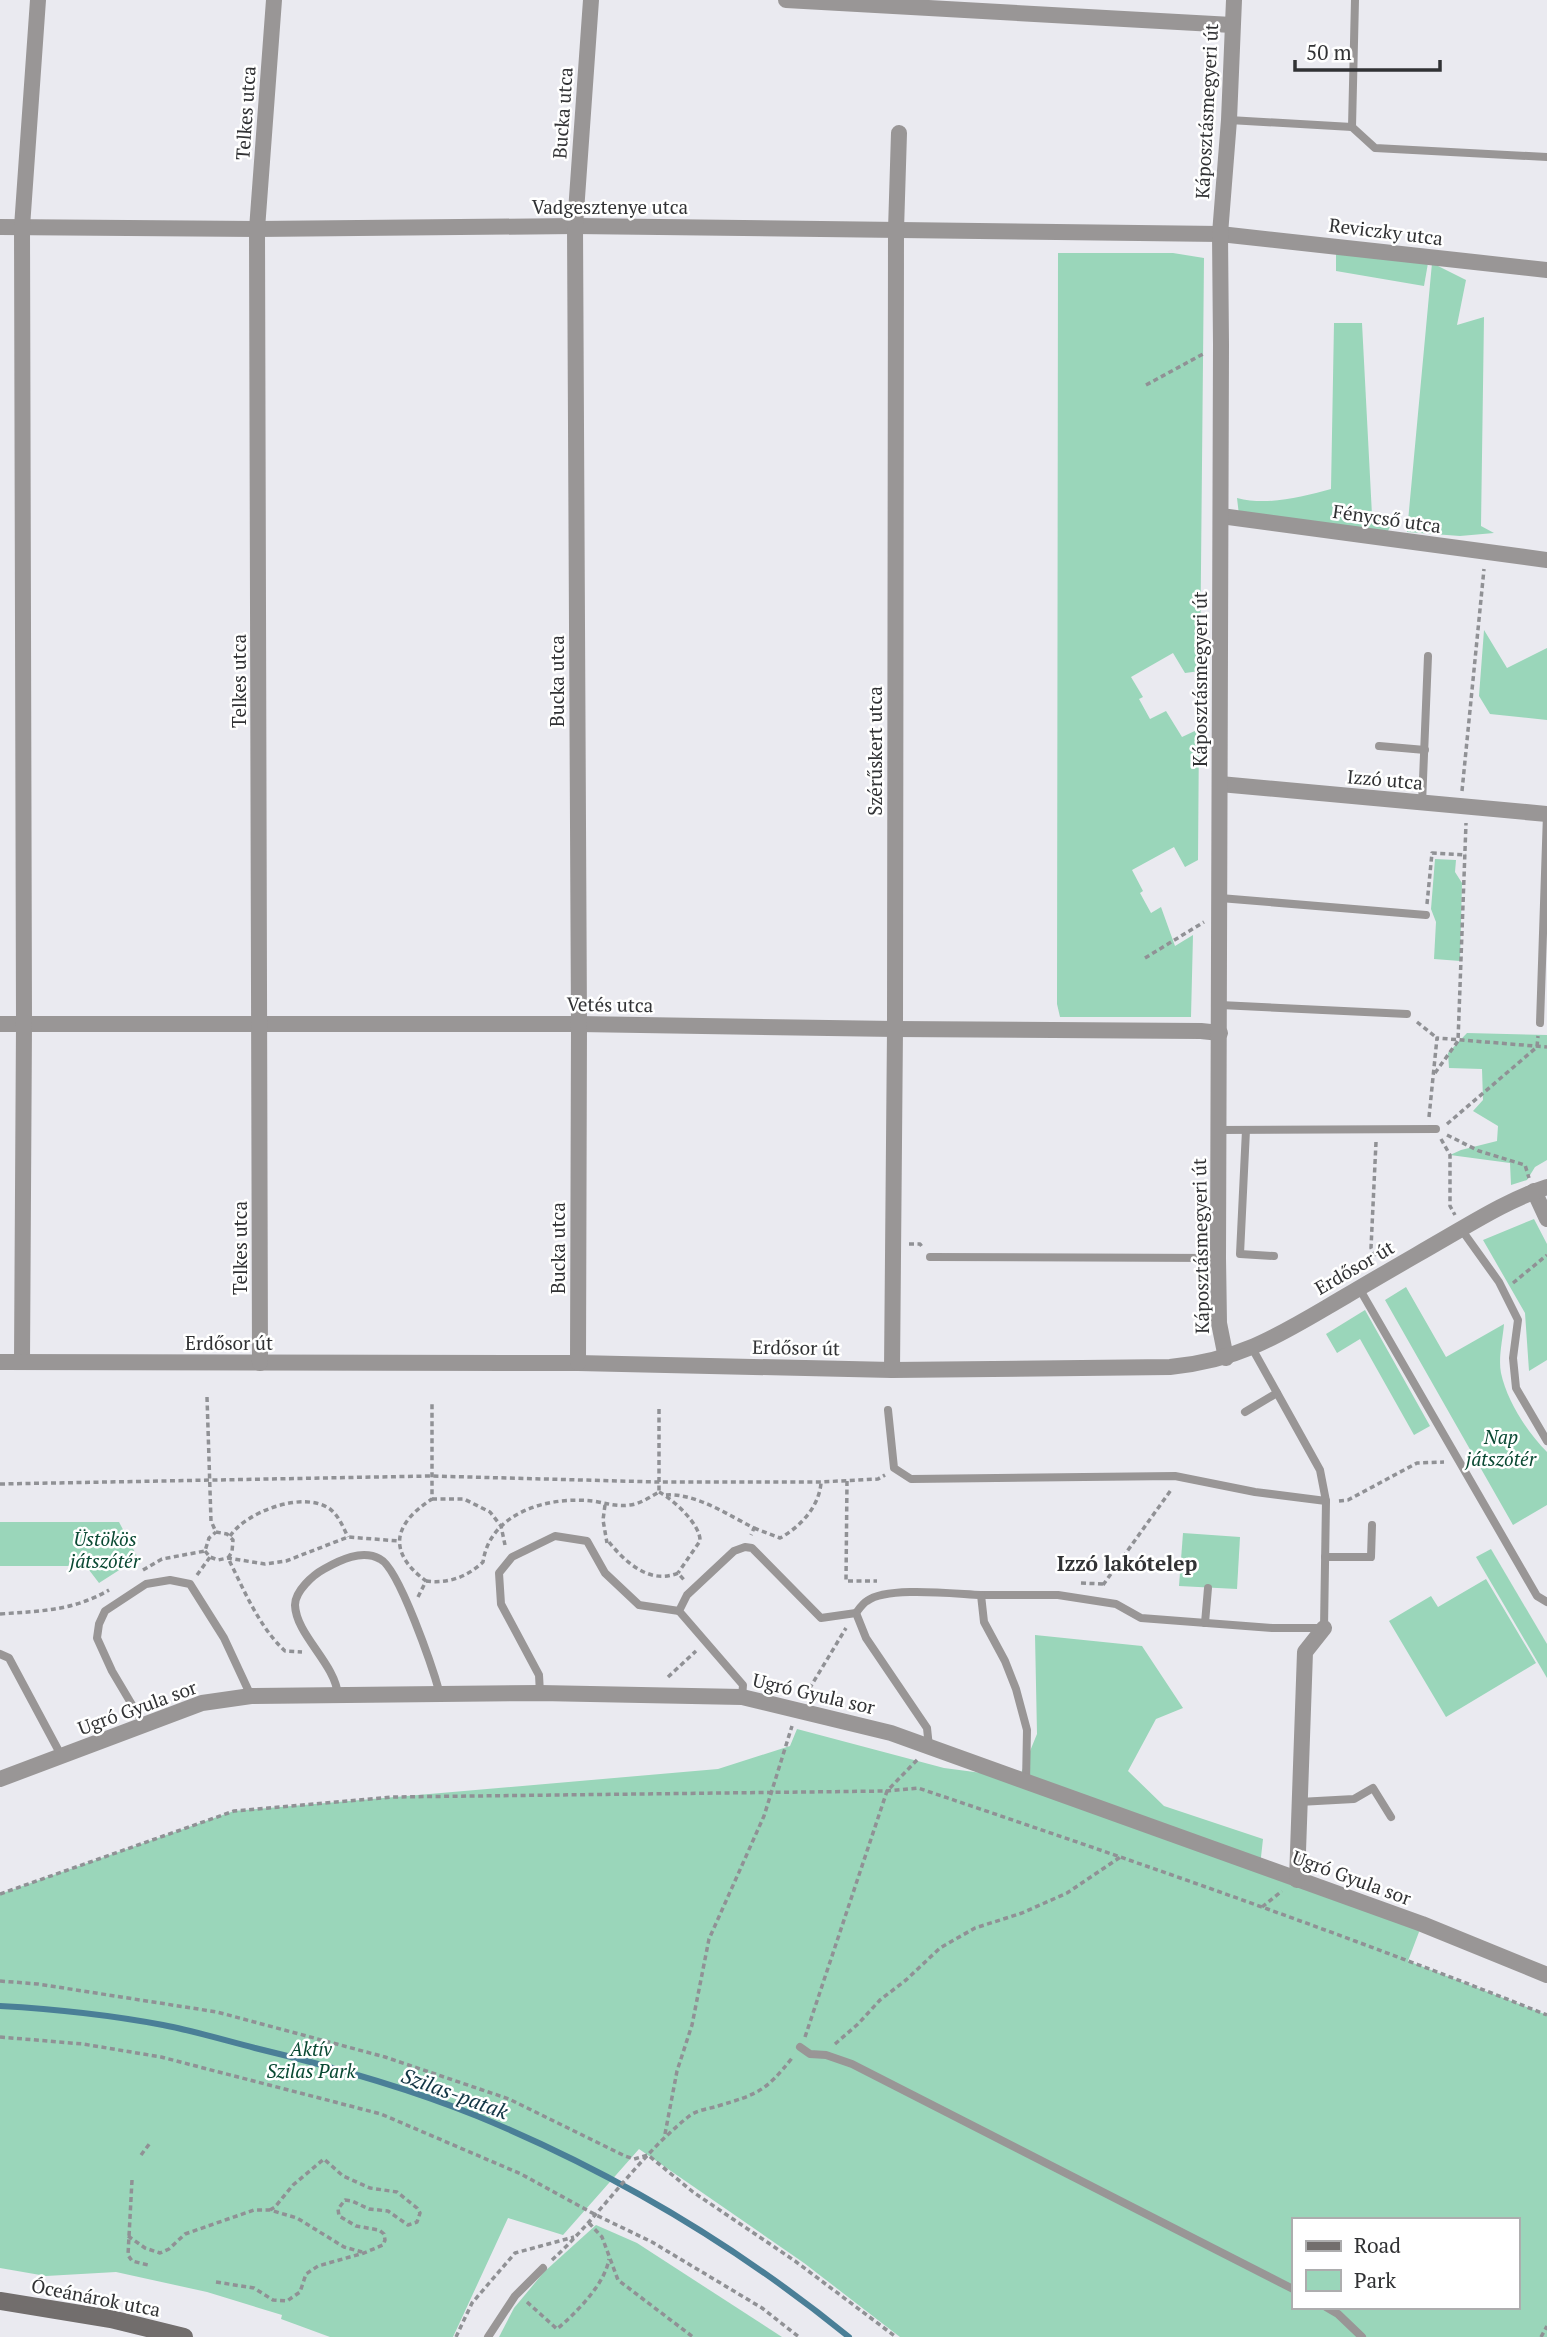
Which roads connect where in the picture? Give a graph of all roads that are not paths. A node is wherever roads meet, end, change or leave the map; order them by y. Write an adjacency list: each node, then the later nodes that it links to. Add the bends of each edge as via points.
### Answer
1 (38, 0): 14 (street)
2 (274, 0): 15 (street, Telkes utca)
3 (592, 0): 12 (street, Bucka utca)
4 (786, 0): 7 (street)
5 (1234, 0): 7 (street, Káposztásmegyeri út)
6 (1355, 0): 9 (lane)
7 (1232, 25): 8 (street, Káposztásmegyeri út)
8 (1229, 120): 9 (lane); 17 (street, Káposztásmegyeri út)
9 (1352, 127): 11 (lane, via 1375,148)
10 (899, 133): 16 (street, Szérűskert utca)
11 (1547, 157)
12 (575, 226): 15 (street, Vadgesztenye utca); 16 (street, Vadgesztenye utca); 34 (street, Bucka utca)
13 (0, 227): 14 (street, Vadgesztenye utca)
14 (22, 227): 15 (street, Vadgesztenye utca); 33 (street)
15 (257, 229): 35 (street, Telkes utca)
16 (896, 230): 17 (street, Vadgesztenye utca); 36 (street, Szérűskert utca)
17 (1220, 233): 18 (street, Reviczky utca); 19 (street, Káposztásmegyeri út)
18 (1547, 270)
19 (1221, 516): 20 (street, Fénycső utca); 24 (street, Káposztásmegyeri út)
20 (1547, 560)
21 (1428, 656): 23 (lane)
22 (1379, 746): 23 (lane)
23 (1425, 750): 25 (lane)
24 (1220, 784): 25 (street, Izzó utca); 27 (street, Káposztásmegyeri út)
25 (1422, 804): 26 (street, Izzó utca)
26 (1547, 814): 31 (lane)
27 (1220, 898): 28 (lane); 29 (street, Káposztásmegyeri út)
28 (1426, 915)
29 (1220, 1005): 30 (lane); 37 (street, Káposztásmegyeri út)
30 (1407, 1014)
31 (1540, 1023)
32 (0, 1024): 33 (street, Vetés utca)
33 (24, 1024): 35 (street, Vetés utca); 50 (street)
34 (579, 1024): 35 (street, Vetés utca); 36 (street, Vetés utca); 53 (street, Bucka utca)
35 (260, 1026): 52 (street, Telkes utca)
36 (895, 1029): 37 (street, Vetés utca); 54 (street, Szérűskert utca)
37 (1220, 1033): 39 (street, Káposztásmegyeri út)
38 (1436, 1129): 40 (lane)
39 (1219, 1130): 40 (lane); 46 (street, Káposztásmegyeri út)
40 (1246, 1130): 44 (lane, via 1240,1254)
41 (1540, 1189): 42 (street); 43 (street, Erdősor út)
42 (1547, 1219)
43 (1461, 1229): 47 (street, Erdősor út); 58 (lane, via 1518,1320 1513,1358 1517,1388)
44 (1274, 1256)
45 (930, 1257): 46 (lane)
46 (1218, 1258): 49 (street, Káposztásmegyeri út, via 1219,1323)
47 (1359, 1288): 48 (street, Erdősor út); 64 (lane, via 1537,1596)
48 (1252, 1348): 49 (street, Erdősor út); 55 (lane)
49 (1226, 1358): 54 (street, Erdősor út, via 1170,1367)
50 (22, 1361): 51 (street, Erdősor út); 52 (street, Erdősor út)
51 (0, 1362)
52 (260, 1363): 53 (street, Erdősor út)
53 (578, 1363): 54 (street, Erdősor út)
54 (892, 1370)
55 (1277, 1393): 57 (lane); 59 (lane, via 1320,1470)
56 (888, 1410): 59 (lane, via 894,1468 911,1479 1175,1476)
57 (1245, 1412)
58 (1547, 1441)
59 (1326, 1501): 61 (lane)
60 (1371, 1525): 61 (lane, via 1371,1557)
61 (1325, 1557): 68 (lane)
62 (1208, 1588): 67 (lane)
63 (981, 1595): 66 (lane, via 904,1592 875,1597); 67 (lane, via 1058,1595 1116,1604 1142,1619); 79 (lane, via 984,1622 1005,1661 1027,1730)
64 (1547, 1602)
65 (678, 1611): 66 (lane, via 693,1589 734,1551 745,1547 752,1548 821,1618); 70 (lane, via 639,1605 605,1573 587,1541 555,1535 512,1557 499,1573 501,1604 539,1675); 74 (lane, via 743,1685)
66 (856, 1613): 76 (lane, via 866,1637 927,1728)
67 (1205, 1623): 68 (lane)
68 (1324, 1628): 80 (street, via 1305,1652)
69 (0, 1654): 77 (lane, via 9,1658)
70 (540, 1693): 71 (street, Ugró Gyula sor); 74 (street, Ugró Gyula sor)
71 (440, 1694): 72 (street, Ugró Gyula sor); 72 (lane, via 429,1655 383,1560 355,1555 322,1570 300,1590 295,1604 301,1624 337,1683)
72 (338, 1695): 73 (street, Ugró Gyula sor)
73 (251, 1696): 75 (street, Ugró Gyula sor, via 202,1703); 75 (lane, via 224,1638 190,1584 170,1580 146,1584 106,1611 97,1638)
74 (742, 1697): 76 (street, Ugró Gyula sor, via 891,1733)
75 (144, 1725): 77 (street, Ugró Gyula sor)
76 (929, 1747): 79 (street, Ugró Gyula sor)
77 (62, 1757): 78 (street, Ugró Gyula sor)
78 (0, 1779)
79 (1026, 1783): 82 (street, Ugró Gyula sor)
80 (1299, 1802): 81 (lane, via 1354,1799 1373,1788); 82 (street)
81 (1391, 1817)
82 (1297, 1880): 83 (street, Ugró Gyula sor)
83 (1547, 1975)
84 (800, 2047): 86 (lane, via 810,2054 852,2064)
85 (543, 2268): 90 (lane, via 517,2293)
86 (1292, 2288)
87 (0, 2301): 89 (street, Óceánárok utca, via 111,2319)
88 (1329, 2309): 91 (lane)
89 (184, 2337)
90 (488, 2337)
91 (1362, 2337)

